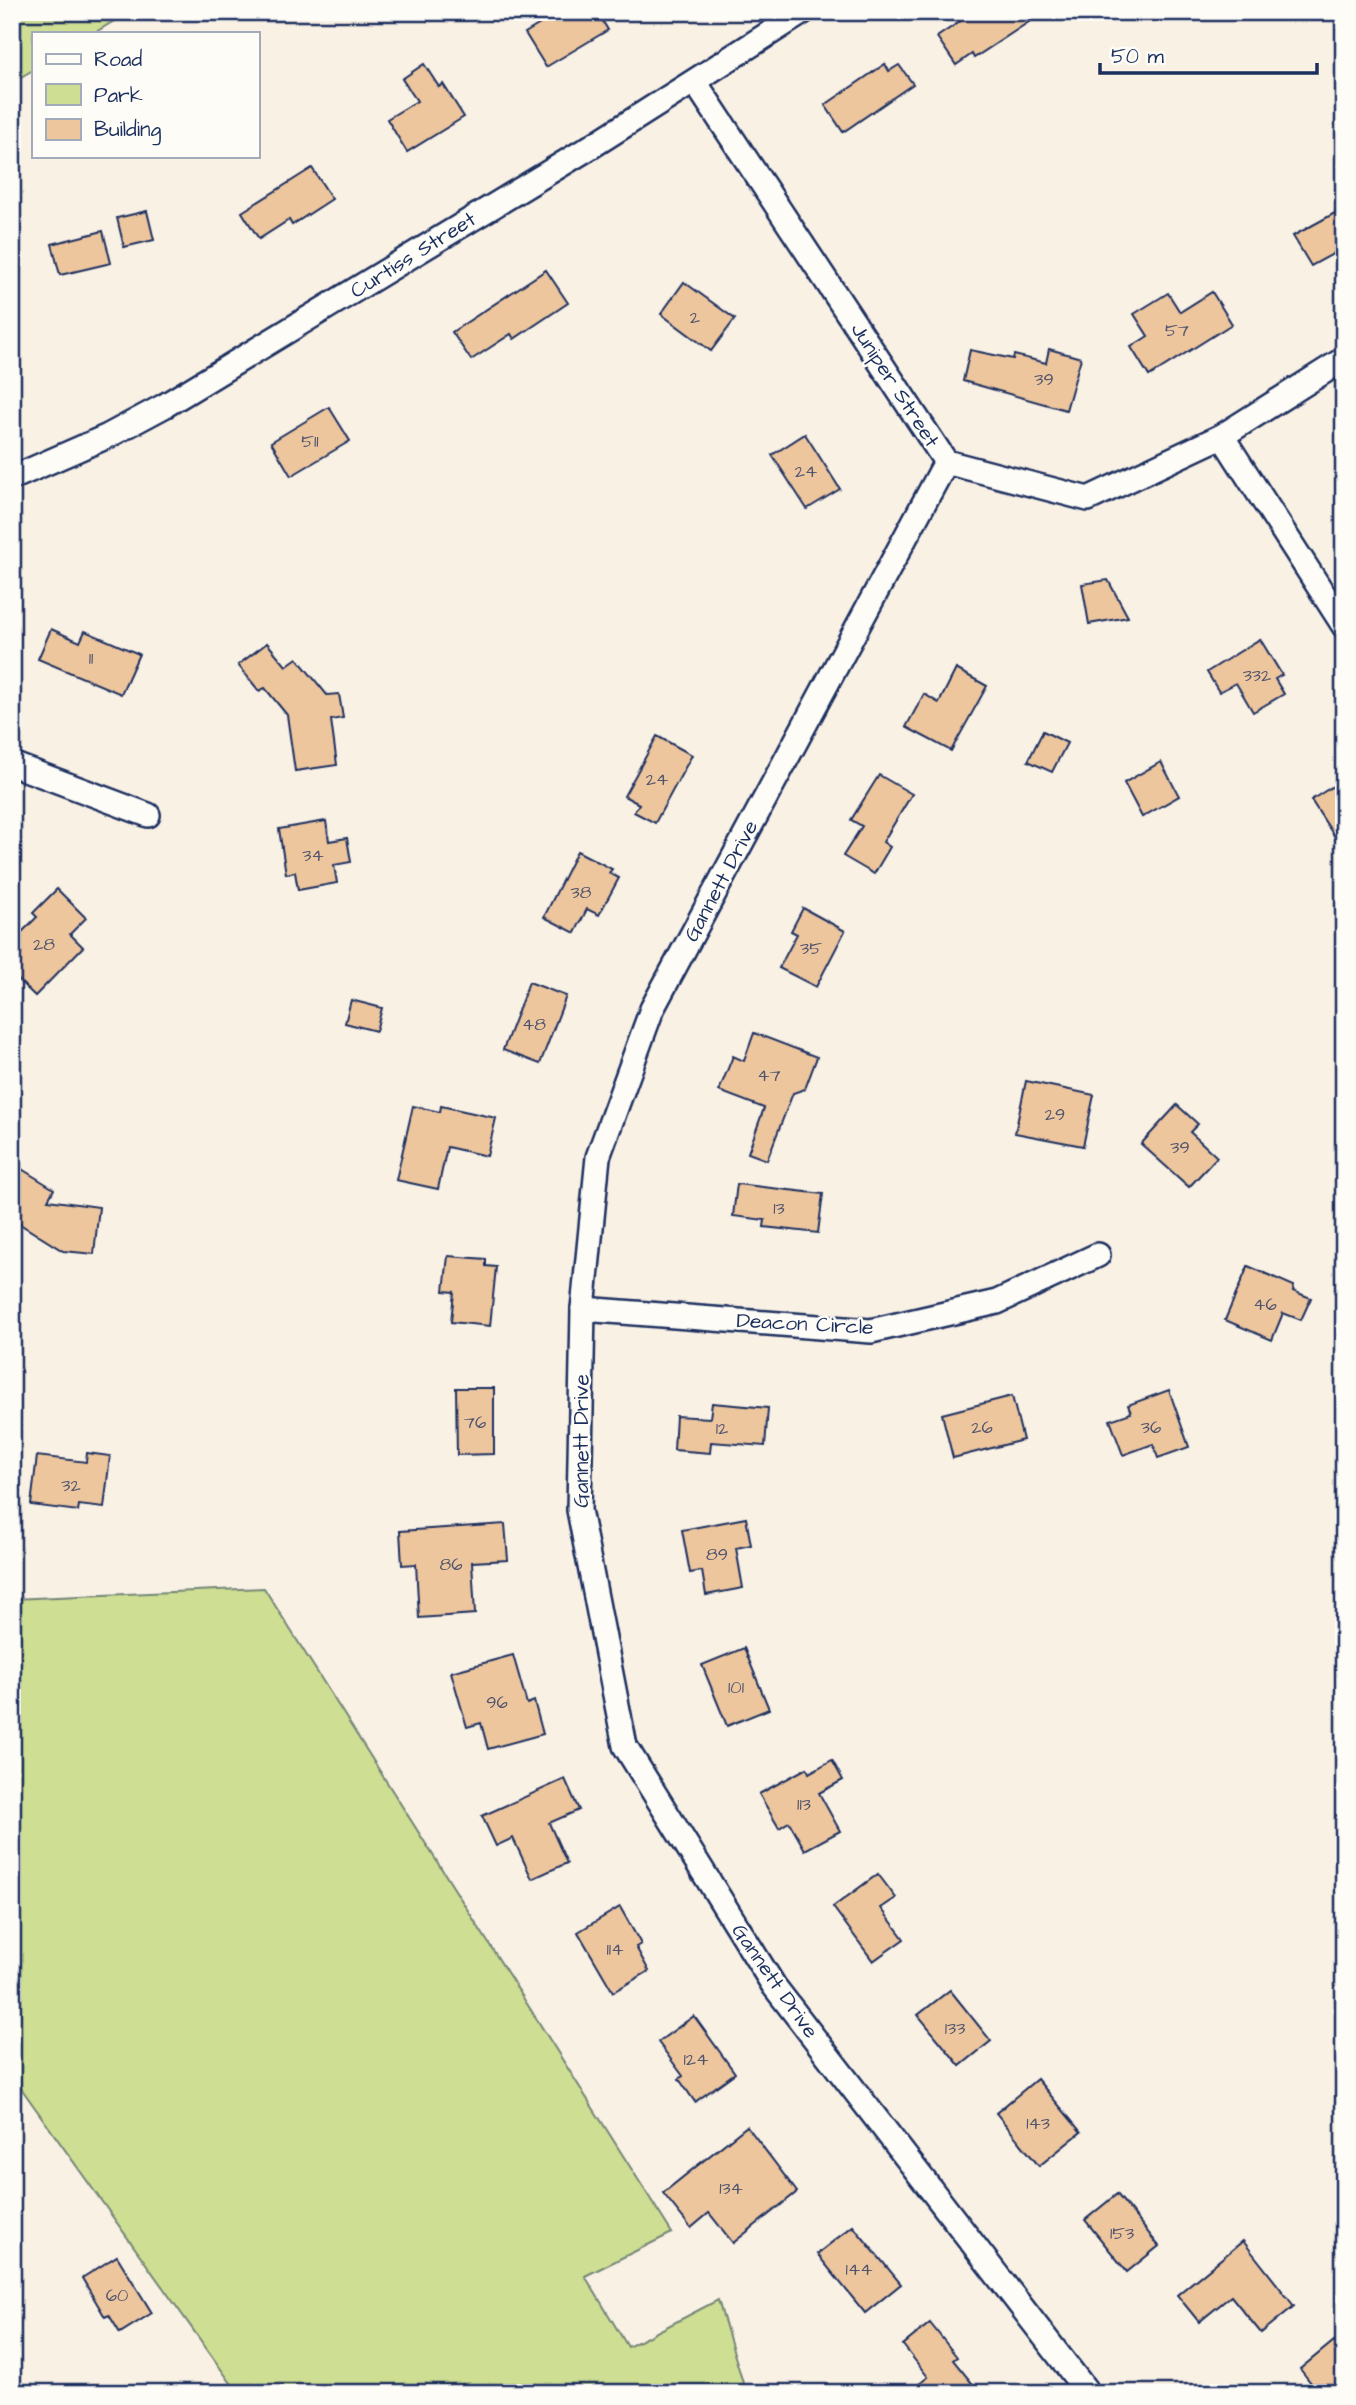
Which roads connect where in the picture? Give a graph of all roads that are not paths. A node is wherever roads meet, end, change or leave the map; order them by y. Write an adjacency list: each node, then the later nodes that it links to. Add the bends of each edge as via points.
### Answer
1 (803, 12): 2 (street, Curtiss Street)
2 (695, 82): 5 (street, Juniper Street); 6 (street, Curtiss Street, via 164,406)
3 (1344, 359): 4 (street, Juniper Street)
4 (1222, 436): 5 (street, Juniper Street, via 1088,499); 7 (street)
5 (946, 462): 11 (street, Gannett Drive, via 652,1009 598,1157)
6 (12, 478)
7 (1344, 626)
8 (12, 764): 9 (street)
9 (148, 815)
10 (1098, 1255): 11 (street, Deacon Circle, via 997,1302 871,1331)
11 (583, 1309): 12 (street, Gannett Drive, via 579,1510 625,1746 774,1986)
12 (1088, 2393)

